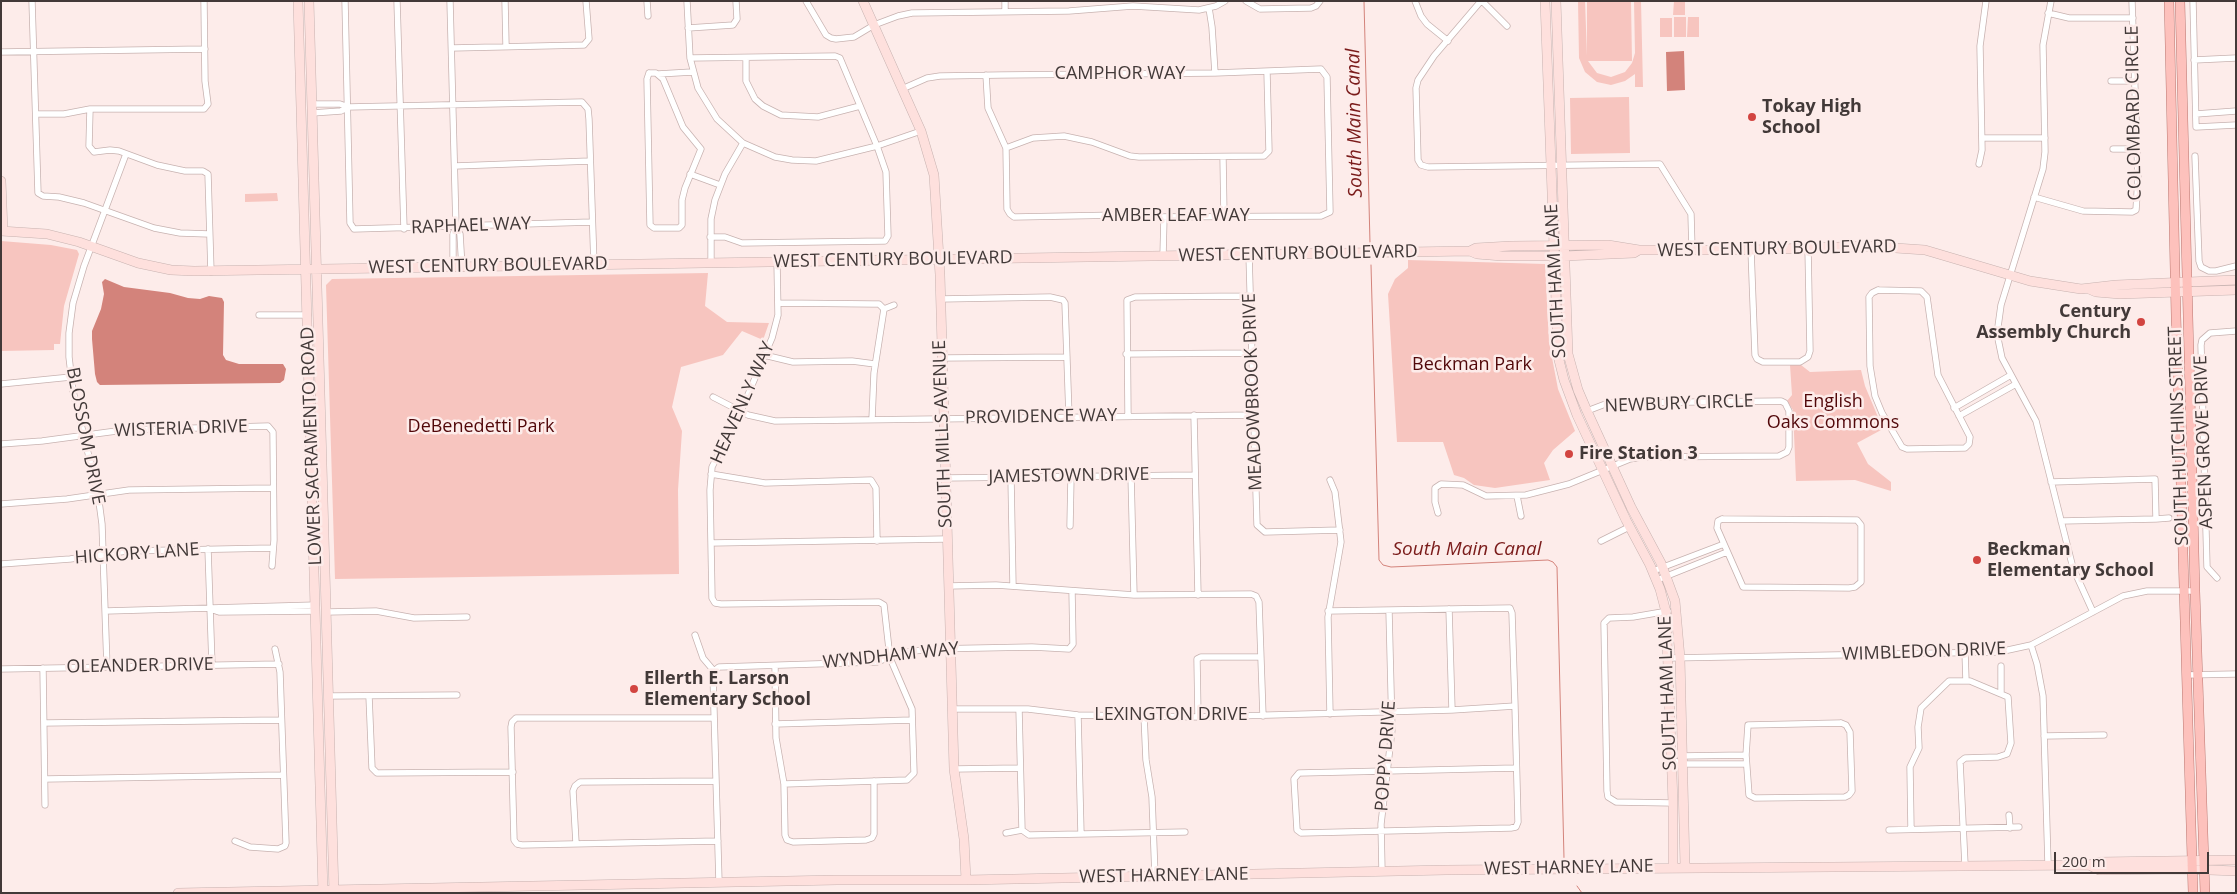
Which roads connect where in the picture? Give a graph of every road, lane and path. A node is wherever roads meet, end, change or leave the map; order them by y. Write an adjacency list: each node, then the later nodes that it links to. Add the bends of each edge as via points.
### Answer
1 (32, 1): 42 (street)
2 (204, 1): 41 (street)
3 (298, 1): 115 (main road, LOWER SACRAMENTO ROAD)
4 (309, 1): 61 (main road, LOWER SACRAMENTO ROAD)
5 (345, 1): 59 (street)
6 (397, 1): 56 (street)
7 (450, 1): 40 (street)
8 (505, 1): 39 (street)
9 (586, 1): 39 (street, via 589,39 584,45)
10 (647, 1): 33 (street)
11 (687, 1): 37 (street)
12 (736, 1): 37 (street, via 733,25)
13 (806, 1): 35 (street, via 830,38 848,39)
14 (863, 1): 35 (main road, SOUTH MILLS AVENUE)
15 (1005, 1): 31 (street)
16 (1225, 1): 30 (street)
17 (1246, 1): 18 (street, via 1260,9 1310,8)
18 (1320, 1)
19 (1415, 1): 38 (street, via 1427,24)
20 (1481, 1): 36 (street); 38 (street)
21 (1545, 1): 79 (main road, SOUTH HAM LANE)
22 (1556, 1): 80 (main road, SOUTH HAM LANE)
23 (1986, 1): 67 (street, via 1980,46)
24 (2051, 1): 32 (street)
25 (2132, 1): 34 (street, COLOMBARD CIRCLE)
26 (2169, 1): 119 (main road, SOUTH HUTCHINS STREET)
27 (2180, 1): 120 (main road, SOUTH HUTCHINS STREET)
28 (2192, 1): 47 (street)
29 (1133, 4): 30 (street); 31 (street, via 1076,11)
30 (1209, 8): 50 (street)
31 (1005, 12): 35 (street, via 912,13)
32 (2048, 13): 34 (street, via 2069,18); 68 (street, via 2043,45)
33 (648, 16)
34 (2133, 18): 54 (street, COLOMBARD CIRCLE)
35 (874, 25): 55 (main road, SOUTH MILLS AVENUE)
36 (1507, 26)
37 (688, 28): 44 (street)
38 (1448, 41): 79 (street, via 1434,56 1416,88 1418,160 1421,165)
39 (506, 46): 40 (street)
40 (452, 48): 57 (street)
41 (205, 49): 42 (street); 60 (street, via 206,107 200,110)
42 (34, 51): 43 (street); 63 (street)
43 (1, 52)
44 (690, 58): 45 (street); 48 (street)
45 (746, 58): 58 (street, via 840,58); 58 (street, via 746,80 755,99 781,115 818,117)
46 (2236, 58): 47 (street)
47 (2194, 60): 64 (street)
48 (692, 72): 51 (street); 69 (street, via 717,119)
49 (1267, 72): 50 (street, CAMPHOR WAY); 76 (street, via 1269,151 1264,156); 87 (street, CAMPHOR WAY, via 1318,68 1325,73 1331,206)
50 (1215, 73): 52 (street, CAMPHOR WAY)
51 (658, 74): 82 (street, via 683,128 701,149); 82 (street, via 649,73 647,77 652,227 679,228 682,225 682,200)
52 (986, 75): 55 (street, CAMPHOR WAY, via 927,78); 71 (street, via 988,108)
53 (2111, 81): 54 (street)
54 (2135, 82): 73 (street, COLOMBARD CIRCLE)
55 (902, 89): 66 (main road, SOUTH MILLS AVENUE)
56 (401, 106): 57 (street); 59 (street); 92 (street)
57 (453, 106): 77 (street, via 577,101 585,104 589,119); 81 (street)
58 (860, 106): 70 (street)
59 (348, 108): 61 (street, via 341,112); 92 (street, RAPHAEL WAY, via 352,226 363,230)
60 (90, 109): 63 (street, via 64,114); 74 (street, via 91,150)
61 (312, 109): 113 (main road, LOWER SACRAMENTO ROAD)
62 (2236, 111): 64 (street)
63 (36, 114): 86 (street, via 38,194)
64 (2196, 114): 65 (street, via 2196,127)
65 (2236, 126)
66 (921, 131): 70 (street); 108 (main road, SOUTH MILLS AVENUE, via 934,175)
67 (1982, 138): 68 (street); 78 (street)
68 (2045, 138): 85 (street, via 2043,169)
69 (743, 144): 70 (street, via 775,157 801,161 838,157); 84 (street)
70 (878, 146): 95 (street, via 886,172 888,236 885,241 742,243 725,237)
71 (1006, 148): 76 (street, via 1033,138 1064,136 1130,156); 88 (street, AMBER LEAF WAY, via 1007,211 1014,217)
72 (2113, 149): 73 (street)
73 (2137, 149): 85 (street, COLOMBARD CIRCLE, via 2138,206 2132,212 2083,211)
74 (126, 154): 86 (street, BLOSSOM DRIVE); 94 (street, via 157,165 208,174)
75 (2195, 156): 112 (street, via 2199,262 2201,267 2210,271)
76 (1223, 157): 89 (street)
77 (590, 162): 81 (street); 90 (street)
78 (1979, 164)
79 (1551, 165): 80 (street); 97 (main road, SOUTH HAM LANE)
80 (1561, 165): 98 (main road, SOUTH HAM LANE); 101 (street, via 1660,164 1691,214)
81 (455, 166): 91 (street)
82 (690, 174): 84 (street)
83 (1, 181): 93 (main road)
84 (720, 185): 95 (street)
85 (2034, 197): 117 (street)
86 (104, 210): 94 (street, via 154,228); 96 (street, BLOSSOM DRIVE)
87 (1328, 214): 89 (street, AMBER LEAF WAY)
88 (1164, 217): 89 (street, AMBER LEAF WAY); 105 (street)
89 (1224, 217)
90 (592, 222): 91 (street, RAPHAEL WAY); 111 (street)
91 (456, 227): 92 (street, RAPHAEL WAY); 114 (street, via 453,234); 114 (street, via 460,234)
92 (404, 228)
93 (2, 231): 96 (main road, WEST CENTURY BOULEVARD, via 47,234)
94 (209, 234): 116 (street)
95 (710, 237): 109 (street)
96 (91, 246): 116 (main road, WEST CENTURY BOULEVARD, via 155,267); 137 (street, BLOSSOM DRIVE, via 71,315)
97 (1554, 246): 98 (main road, WEST CENTURY BOULEVARD); 103 (main road, WEST CENTURY BOULEVARD, via 1476,248); 106 (main road, SOUTH HAM LANE)
98 (1564, 246): 100 (main road, WEST CENTURY BOULEVARD, via 1608,245); 107 (main road, SOUTH HAM LANE)
99 (1808, 248): 102 (main road, WEST CENTURY BOULEVARD); 102 (street, via 1810,351 1808,357 1800,362 1763,362 1755,355); 117 (main road, WEST CENTURY BOULEVARD, via 1866,246 1925,250)
100 (1639, 250): 101 (main road, WEST CENTURY BOULEVARD); 107 (main road, WEST CENTURY BOULEVARD, via 1634,253)
101 (1692, 250): 102 (main road, WEST CENTURY BOULEVARD)
102 (1752, 250)
103 (1470, 251): 104 (main road, WEST CENTURY BOULEVARD); 106 (main road, WEST CENTURY BOULEVARD, via 1502,256)
104 (1249, 255): 105 (main road, WEST CENTURY BOULEVARD); 122 (street, MEADOWBROOK DRIVE)
105 (1163, 256): 108 (main road, WEST CENTURY BOULEVARD)
106 (1554, 256): 107 (main road, WEST CENTURY BOULEVARD); 156 (main road, SOUTH HAM LANE, via 1558,356 1572,403)
107 (1564, 256): 143 (main road, SOUTH HAM LANE, via 1568,354)
108 (938, 259): 110 (main road, WEST CENTURY BOULEVARD); 123 (main road, SOUTH MILLS AVENUE)
109 (712, 262): 110 (main road, WEST CENTURY BOULEVARD); 111 (main road, WEST CENTURY BOULEVARD)
110 (777, 262): 124 (street, HEAVENLY WAY)
111 (594, 265): 114 (main road, WEST CENTURY BOULEVARD)
112 (2236, 266)
113 (317, 268): 114 (main road, WEST CENTURY BOULEVARD); 115 (main road, WEST CENTURY BOULEVARD); 207 (main road, LOWER SACRAMENTO ROAD)
114 (457, 268)
115 (306, 269): 116 (main road, WEST CENTURY BOULEVARD); 127 (main road, LOWER SACRAMENTO ROAD)
116 (210, 272)
117 (2009, 275): 119 (main road, WEST CENTURY BOULEVARD, via 2046,285 2089,289 2096,286); 136 (street, via 1997,334 2002,358)
118 (2236, 280): 120 (main road, WEST CENTURY BOULEVARD)
119 (2175, 288): 120 (main road, WEST CENTURY BOULEVARD); 196 (main road, SOUTH HUTCHINS STREET)
120 (2188, 288): 121 (main road, WEST CENTURY BOULEVARD); 197 (main road, SOUTH HUTCHINS STREET)
121 (2236, 290)
122 (1250, 296): 130 (street, MEADOWBROOK DRIVE); 131 (street, via 1130,298 1125,303)
123 (940, 299): 133 (street, via 1060,299 1065,303); 134 (main road, SOUTH MILLS AVENUE)
124 (778, 303): 126 (street, via 879,304); 132 (street, HEAVENLY WAY, via 776,327)
125 (894, 305): 126 (street)
126 (884, 309): 135 (street)
127 (308, 315): 128 (street); 200 (main road, LOWER SACRAMENTO ROAD)
128 (258, 316)
129 (2236, 331): 192 (street, ASPEN GROVE DRIVE, via 2210,333 2201,345 2207,567)
130 (1252, 353): 131 (street); 144 (street, MEADOWBROOK DRIVE)
131 (1126, 354): 147 (street)
132 (764, 355): 135 (street, via 786,362); 142 (street, HEAVENLY WAY)
133 (1067, 357): 134 (street); 146 (street)
134 (941, 358): 150 (main road, SOUTH MILLS AVENUE)
135 (875, 364): 149 (street)
136 (2011, 375): 139 (street); 141 (street)
137 (71, 377): 138 (street); 151 (street, BLOSSOM DRIVE)
138 (1, 384)
139 (2016, 384): 148 (street); 164 (street, via 2036,421)
140 (713, 397): 142 (street, PROVIDENCE WAY)
141 (1954, 408): 148 (street); 153 (street, via 1938,375 1927,297 1921,291 1874,291 1869,297 1872,379 1882,413 1900,445 1907,449 1961,449)
142 (741, 411): 149 (street, PROVIDENCE WAY, via 775,422); 157 (street, HEAVENLY WAY, via 719,452)
143 (1587, 411): 155 (main road, SOUTH HAM LANE); 155 (street, NEWBURY CIRCLE, via 1608,403 1781,401 1788,407 1789,446 1782,455 1642,457)
144 (1254, 414): 145 (street, PROVIDENCE WAY); 178 (street, MEADOWBROOK DRIVE, via 1257,525 1264,532)
145 (1194, 415): 147 (street, PROVIDENCE WAY); 159 (street)
146 (1069, 416): 147 (street, PROVIDENCE WAY); 150 (street, PROVIDENCE WAY)
147 (1128, 416)
148 (1959, 416): 153 (street, via 1970,437)
149 (872, 419): 150 (street, PROVIDENCE WAY)
150 (942, 419): 161 (main road, SOUTH MILLS AVENUE)
151 (83, 436): 152 (street, WISTERIA DRIVE); 165 (street, WISTERIA DRIVE, via 124,430 268,426 274,432); 166 (street, BLOSSOM DRIVE)
152 (1, 444)
153 (1968, 444): 154 (street)
154 (1975, 447)
155 (1612, 465): 156 (street); 190 (main road, SOUTH HAM LANE)
156 (1603, 469): 167 (street, via 1547,491); 177 (main road, SOUTH HAM LANE)
157 (712, 474): 180 (street, via 765,484 871,480 875,483); 182 (street, HEAVENLY WAY)
158 (1131, 475): 159 (street, JAMESTOWN DRIVE); 160 (street, JAMESTOWN DRIVE); 198 (street)
159 (1194, 475): 199 (street)
160 (1071, 477): 162 (street, JAMESTOWN DRIVE); 176 (street)
161 (944, 478): 162 (street, JAMESTOWN DRIVE); 179 (main road, SOUTH MILLS AVENUE)
162 (1012, 478): 194 (street)
163 (1330, 480): 178 (street, via 1335,492)
164 (2051, 482): 172 (street, via 2155,479); 174 (street)
165 (273, 488): 166 (street, via 129,490); 184 (street)
166 (98, 494): 168 (street); 187 (street, BLOSSOM DRIVE)
167 (1516, 496): 169 (street, via 1486,496 1463,485 1441,484 1435,488); 170 (street)
168 (1, 504)
169 (1438, 513)
170 (1522, 516)
171 (1712, 518): 175 (street)
172 (2156, 518): 173 (street); 174 (street)
173 (2169, 518)
174 (2061, 521): 209 (street, via 2073,568)
175 (1718, 522): 183 (street, via 1717,528); 186 (street, via 1722,519 1857,520 1861,526 1862,579 1855,587 1849,588 1747,589 1740,585)
176 (1070, 526)
177 (1630, 527): 181 (street); 191 (main road, SOUTH HAM LANE)
178 (1340, 530): 205 (street, via 1340,555)
179 (946, 539): 180 (street); 193 (main road, SOUTH MILLS AVENUE)
180 (876, 541): 182 (street)
181 (1601, 541)
182 (711, 543): 218 (street, HEAVENLY WAY, via 712,598 715,603 879,602 886,609)
183 (1724, 544): 186 (street); 190 (street)
184 (273, 548): 185 (street, HICKORY LANE); 189 (street)
185 (208, 549): 187 (street, HICKORY LANE); 201 (street)
186 (1727, 552): 190 (street)
187 (104, 554): 188 (street, HICKORY LANE); 204 (street, BLOSSOM DRIVE)
188 (1, 564)
189 (272, 566)
190 (1664, 572): 191 (street); 191 (street); 203 (main road, SOUTH HAM LANE)
191 (1655, 576): 208 (main road, SOUTH HAM LANE)
192 (2217, 578)
193 (948, 586): 194 (street); 214 (main road, SOUTH MILLS AVENUE)
194 (1013, 586): 195 (street)
195 (1072, 591): 198 (street); 214 (street, WYNDHAM WAY, via 1073,644 1069,649)
196 (2183, 591): 197 (street, WIMBLEDON DRIVE); 209 (street, WIMBLEDON DRIVE, via 2136,593); 230 (main road, SOUTH HUTCHINS STREET)
197 (2195, 591): 231 (main road, SOUTH HUTCHINS STREET)
198 (1134, 595): 199 (street)
199 (1198, 595): 217 (street, via 1256,596 1259,602)
200 (316, 608): 201 (street); 212 (main road, LOWER SACRAMENTO ROAD)
201 (210, 609): 204 (street); 222 (street)
202 (1449, 609): 206 (street); 237 (street, via 1510,608); 240 (street)
203 (1676, 610): 208 (street); 220 (main road, SOUTH HAM LANE)
204 (106, 611): 225 (street, BLOSSOM DRIVE)
205 (1328, 611): 206 (street); 242 (street)
206 (1389, 611): 241 (street, POPPY DRIVE)
207 (327, 612): 210 (street, via 376,611 414,618); 235 (main road, LOWER SACRAMENTO ROAD)
208 (1666, 612): 219 (main road, SOUTH HAM LANE); 268 (street, via 1609,618 1604,623 1607,791 1608,797 1616,802)
209 (2093, 612): 213 (street, WIMBLEDON DRIVE)
210 (467, 617)
211 (695, 635): 228 (street, via 703,658)
212 (317, 645): 235 (main road, via 321,653 323,690); 300 (main road, LOWER SACRAMENTO ROAD)
213 (2031, 646): 216 (street, WIMBLEDON DRIVE, via 1999,652); 253 (street, via 2042,687)
214 (950, 648): 218 (street, WYNDHAM WAY, via 915,650); 238 (main road, SOUTH MILLS AVENUE)
215 (274, 649): 221 (street)
216 (1965, 652): 220 (street, WIMBLEDON DRIVE); 232 (street)
217 (1260, 657): 245 (street); 246 (street, via 1197,659)
218 (890, 658): 223 (street, WYNDHAM WAY, via 864,663); 249 (street, via 908,697)
219 (1669, 658): 220 (street, WIMBLEDON DRIVE); 256 (main road, SOUTH HAM LANE)
220 (1680, 658): 255 (main road, SOUTH HAM LANE)
221 (279, 664): 222 (street, OLEANDER DRIVE); 248 (street)
222 (212, 665): 225 (street, OLEANDER DRIVE)
223 (775, 666): 228 (street, WYNDHAM WAY, via 719,667); 251 (street)
224 (2001, 666): 233 (street)
225 (107, 667): 227 (street, OLEANDER DRIVE)
226 (1, 668): 227 (street, OLEANDER DRIVE)
227 (43, 668): 250 (street)
228 (714, 671): 247 (street)
229 (2236, 674): 231 (street)
230 (2186, 675): 231 (street); 285 (main road, SOUTH HUTCHINS STREET)
231 (2197, 675): 286 (main road, SOUTH HUTCHINS STREET)
232 (1966, 681): 233 (street); 273 (street, via 1950,681 1921,708 1919,748 1910,768)
233 (2001, 694): 274 (street, via 2008,697 2011,743 2007,754 1965,758 1960,762)
234 (457, 695): 236 (street)
235 (328, 696): 236 (street); 301 (main road, LOWER SACRAMENTO ROAD)
236 (369, 696): 261 (street, via 374,771)
237 (1514, 706): 240 (street, LEXINGTON DRIVE); 259 (street)
238 (952, 709): 239 (street, LEXINGTON DRIVE); 260 (main road, SOUTH MILLS AVENUE)
239 (1019, 709): 243 (street, LEXINGTON DRIVE); 258 (street)
240 (1452, 710): 241 (street, LEXINGTON DRIVE)
241 (1392, 712): 242 (street, LEXINGTON DRIVE); 262 (street, POPPY DRIVE)
242 (1330, 714): 245 (street, LEXINGTON DRIVE)
243 (1078, 715): 244 (street, LEXINGTON DRIVE); 281 (street)
244 (1144, 715): 246 (street, LEXINGTON DRIVE); 280 (street)
245 (1263, 716): 246 (street, LEXINGTON DRIVE)
246 (1198, 717)
247 (714, 718): 261 (street, via 516,718 511,727); 265 (street)
248 (281, 720): 250 (street); 263 (street)
249 (912, 720): 251 (street); 266 (street, via 912,777)
250 (44, 723): 264 (street)
251 (775, 724): 267 (street)
252 (2104, 735): 253 (street)
253 (2044, 736): 288 (street)
254 (1746, 755): 255 (street); 257 (street); 257 (street, via 1746,728 1750,724 1846,725 1850,732 1852,791 1845,797 1753,798 1747,792)
255 (1682, 759): 256 (street); 257 (street); 292 (main road, SOUTH HAM LANE)
256 (1672, 760): 268 (main road, SOUTH HAM LANE)
257 (1746, 764)
258 (1020, 768): 260 (street); 275 (street)
259 (1516, 768): 262 (street); 277 (street, via 1516,827)
260 (954, 770): 298 (main road, SOUTH MILLS AVENUE, via 964,838)
261 (513, 772): 284 (street, via 514,840 517,844)
262 (1388, 772): 277 (street, POPPY DRIVE); 277 (street, via 1299,773 1294,779 1295,827 1301,833)
263 (283, 775): 264 (street); 283 (street, via 285,846 278,849 250,847)
264 (45, 778): 269 (street)
265 (716, 781): 282 (street); 284 (street, via 580,782 574,791)
266 (874, 781): 267 (street); 267 (street, via 874,834 866,840 787,840)
267 (784, 784)
268 (1673, 803): 291 (main road, SOUTH HAM LANE)
269 (45, 805)
270 (2009, 815): 272 (street)
271 (2020, 827): 272 (street)
272 (2010, 828): 274 (street)
273 (1911, 829): 274 (street); 276 (street)
274 (1963, 829): 289 (street)
275 (1022, 830): 279 (street); 281 (street, via 1029,835)
276 (1889, 830)
277 (1381, 831): 295 (street, POPPY DRIVE)
278 (1186, 832): 280 (street)
279 (1006, 833)
280 (1154, 833): 281 (street); 297 (street)
281 (1081, 834)
282 (718, 841): 284 (street); 299 (street)
283 (235, 842)
284 (576, 843)
285 (2191, 860): 286 (main road, WEST HARNEY LANE); 290 (main road, WEST HARNEY LANE, via 2098,862); 293 (main road, SOUTH HUTCHINS STREET)
286 (2204, 860): 287 (main road, WEST HARNEY LANE); 294 (main road, SOUTH HUTCHINS STREET)
287 (2236, 860)
288 (2048, 864): 289 (main road, WEST HARNEY LANE); 290 (main road, WEST HARNEY LANE)
289 (1965, 865): 292 (main road, WEST HARNEY LANE)
290 (2089, 865): 293 (main road, WEST HARNEY LANE, via 2099,870)
291 (1673, 867): 292 (main road, WEST HARNEY LANE); 295 (main road, WEST HARNEY LANE)
292 (1686, 867)
293 (2192, 870): 294 (main road, WEST HARNEY LANE); 304 (main road, SOUTH HUTCHINS STREET)
294 (2204, 870): 296 (main road, WEST HARNEY LANE); 305 (main road, SOUTH HUTCHINS STREET)
295 (1382, 871): 297 (main road, WEST HARNEY LANE)
296 (2236, 872)
297 (1156, 876): 298 (main road, WEST HARNEY LANE)
298 (966, 880): 299 (main road, WEST HARNEY LANE)
299 (718, 882): 301 (main road, WEST HARNEY LANE)
300 (323, 892): 301 (main road, WEST HARNEY LANE); 303 (main road, WEST HARNEY LANE)
301 (334, 892)
302 (178, 893): 303 (main road, WEST HARNEY LANE)
303 (199, 893)
304 (2193, 893)
305 (2205, 893)

